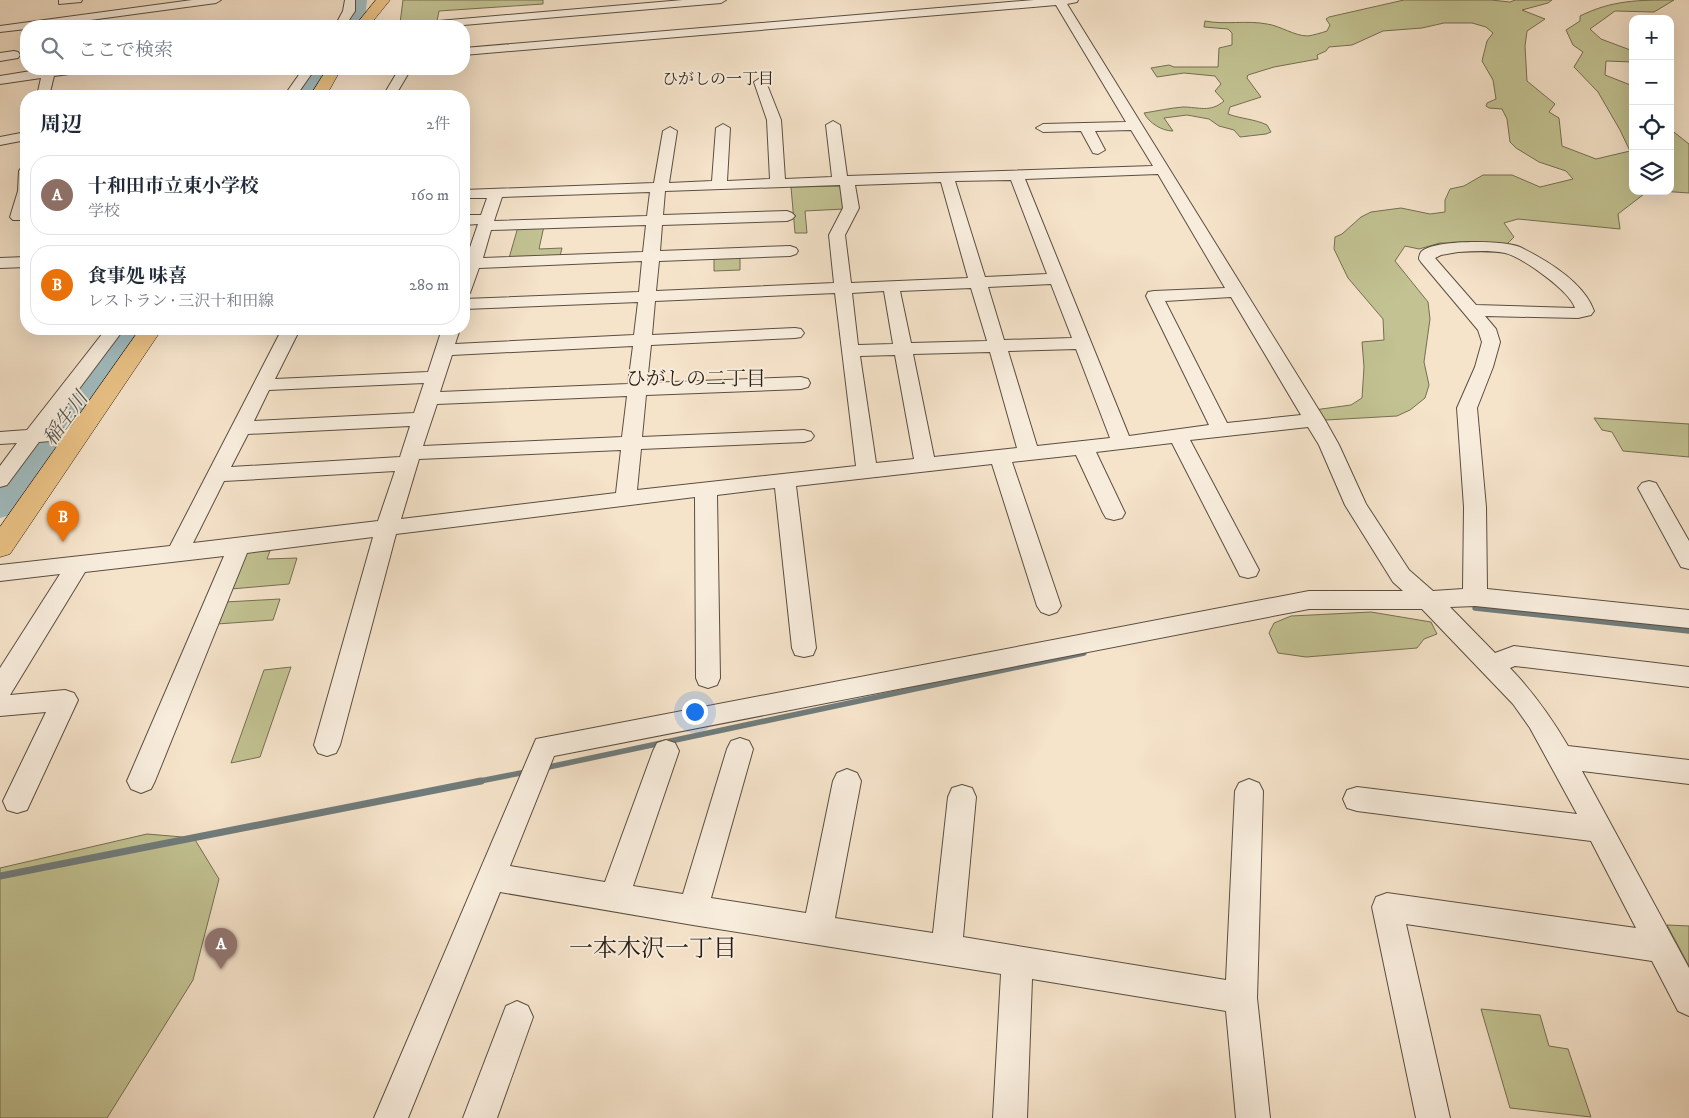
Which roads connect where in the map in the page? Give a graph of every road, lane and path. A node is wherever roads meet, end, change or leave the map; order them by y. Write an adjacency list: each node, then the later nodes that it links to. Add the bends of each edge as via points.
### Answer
1 (77, 0): 6 (street)
2 (216, 0): 9 (street)
3 (350, 0): 15 (street)
4 (721, 0): 10 (street)
5 (1076, 0): 8 (street)
6 (63, 1): 12 (street)
7 (381, 1): 16 (main road)
8 (1060, 1): 20 (street); 35 (street)
9 (178, 2): 11 (street)
10 (628, 4): 17 (street)
11 (118, 13): 13 (street); 14 (street)
12 (59, 20)
13 (80, 20)
14 (118, 20)
15 (344, 20)
16 (367, 20)
17 (470, 20)
18 (20, 27): 19 (street)
19 (0, 29)
20 (470, 50)
21 (14, 55): 22 (street)
22 (0, 57)
23 (27, 75): 28 (street)
24 (48, 75): 30 (street)
25 (305, 75): 31 (street)
26 (330, 75): 32 (main road)
27 (401, 75): 33 (street)
28 (0, 80)
29 (760, 82): 47 (street, via 774,120)
30 (44, 90)
31 (294, 90)
32 (322, 90)
33 (393, 90)
34 (833, 125): 46 (street)
35 (1136, 126): 36 (street); 43 (street)
36 (1086, 127): 38 (street); 42 (street)
37 (723, 128): 48 (street)
38 (1043, 128)
39 (670, 131): 49 (street)
40 (20, 137): 41 (street)
41 (0, 141)
42 (1098, 150)
43 (1161, 170): 44 (street); 69 (street)
44 (1017, 176): 45 (street); 65 (street)
45 (947, 178): 46 (street); 66 (street)
46 (843, 181): 47 (street); 68 (street, via 851,208 837,235)
47 (778, 183): 48 (street)
48 (719, 186): 49 (street)
49 (660, 188): 50 (street); 55 (street)
50 (496, 193): 51 (street); 57 (street)
51 (470, 194)
52 (20, 216): 54 (street)
53 (787, 216): 55 (street)
54 (0, 220)
55 (655, 220): 57 (street); 60 (street)
56 (470, 221): 57 (street)
57 (486, 223): 58 (street)
58 (471, 247): 63 (street)
59 (790, 251): 60 (street)
60 (652, 256): 63 (street); 70 (street)
61 (20, 262): 62 (street)
62 (0, 263)
63 (473, 263): 64 (street)
64 (470, 272)
65 (1056, 279): 66 (street); 79 (street)
66 (978, 281): 67 (street); 80 (street)
67 (891, 285): 68 (street); 81 (street)
68 (843, 286): 70 (street); 83 (street)
69 (1237, 292): 90 (street); 92 (street, via 1154,296)
70 (647, 296): 71 (street); 78 (street)
71 (470, 304)
72 (1472, 310): 72 (street, via 1439,275 1427,259 1428,254 1453,248 1513,250 1567,284 1584,304 1585,311); 121 (street, via 1487,330 1491,342 1467,408 1476,507)
73 (795, 333): 78 (street)
74 (111, 335): 94 (street)
75 (146, 335): 93 (main road)
76 (288, 335): 86 (street)
77 (449, 335): 82 (street)
78 (643, 341): 82 (street); 87 (street)
79 (1082, 343): 80 (street); 98 (street)
80 (997, 346): 81 (street); 101 (street)
81 (903, 349): 83 (street); 104 (street)
82 (444, 350): 84 (street)
83 (850, 351): 105 (street)
84 (435, 378): 86 (street); 88 (street)
85 (801, 383): 87 (street)
86 (263, 385): 91 (street)
87 (638, 390): 88 (street); 99 (street)
88 (429, 398): 89 (street)
89 (422, 419): 91 (street); 103 (street)
90 (1314, 420): 92 (street); 122 (street, via 1338,462 1356,506 1386,554 1401,576)
91 (240, 428): 106 (street)
92 (1221, 430): 96 (street)
93 (70, 434): 94 (street); 115 (main road)
94 (35, 436): 97 (street); 107 (street)
95 (804, 436): 99 (street)
96 (1178, 436): 98 (street); 119 (street)
97 (0, 438)
98 (1122, 443): 100 (street)
99 (632, 445): 103 (street); 111 (street)
100 (1083, 447): 101 (street); 112 (street)
101 (1029, 453): 102 (street)
102 (1000, 456): 104 (street); 123 (street)
103 (410, 458): 106 (street); 113 (street)
104 (925, 465): 105 (street)
105 (866, 472): 108 (street)
106 (216, 475): 116 (street)
107 (0, 480)
108 (785, 482): 110 (street); 125 (street)
109 (1649, 488): 117 (street)
110 (706, 489): 111 (street); 128 (street)
111 (626, 499): 113 (street)
112 (1114, 513)
113 (387, 527): 114 (street); 131 (street)
114 (239, 546): 116 (street); 136 (street)
115 (0, 547)
116 (177, 553): 118 (street)
117 (1689, 562)
118 (78, 564): 120 (street); 129 (street)
119 (1248, 570)
120 (0, 573)
121 (1475, 597): 122 (street); 124 (street)
122 (1428, 600): 126 (street); 143 (street, via 1309,600 545,747)
123 (1049, 606)
124 (1689, 619)
125 (804, 648)
126 (1491, 665): 127 (street, via 1514,656); 134 (street, via 1540,720)
127 (1689, 677)
128 (708, 678)
129 (0, 689)
130 (0, 706): 141 (street, via 64,700)
131 (327, 745)
132 (740, 749): 145 (street)
133 (666, 751): 144 (street)
134 (1561, 757): 135 (street); 142 (street)
135 (1689, 772)
136 (141, 781)
137 (847, 781): 146 (street)
138 (1249, 791): 150 (street)
139 (962, 797): 148 (street)
140 (1357, 799): 142 (street)
141 (17, 801)
142 (1600, 829): 147 (street)
143 (491, 877): 144 (street); 153 (street)
144 (614, 898): 145 (street)
145 (693, 911): 146 (street)
146 (818, 928): 148 (street)
147 (1661, 947): 151 (street); 157 (street, via 1387,907)
148 (947, 949): 149 (street)
149 (1017, 960): 150 (street); 155 (street)
150 (1241, 998): 156 (street)
151 (1689, 1000)
152 (517, 1017): 154 (street)
153 (391, 1118)
154 (480, 1118)
155 (1010, 1118)
156 (1252, 1118)
157 (1433, 1118)

